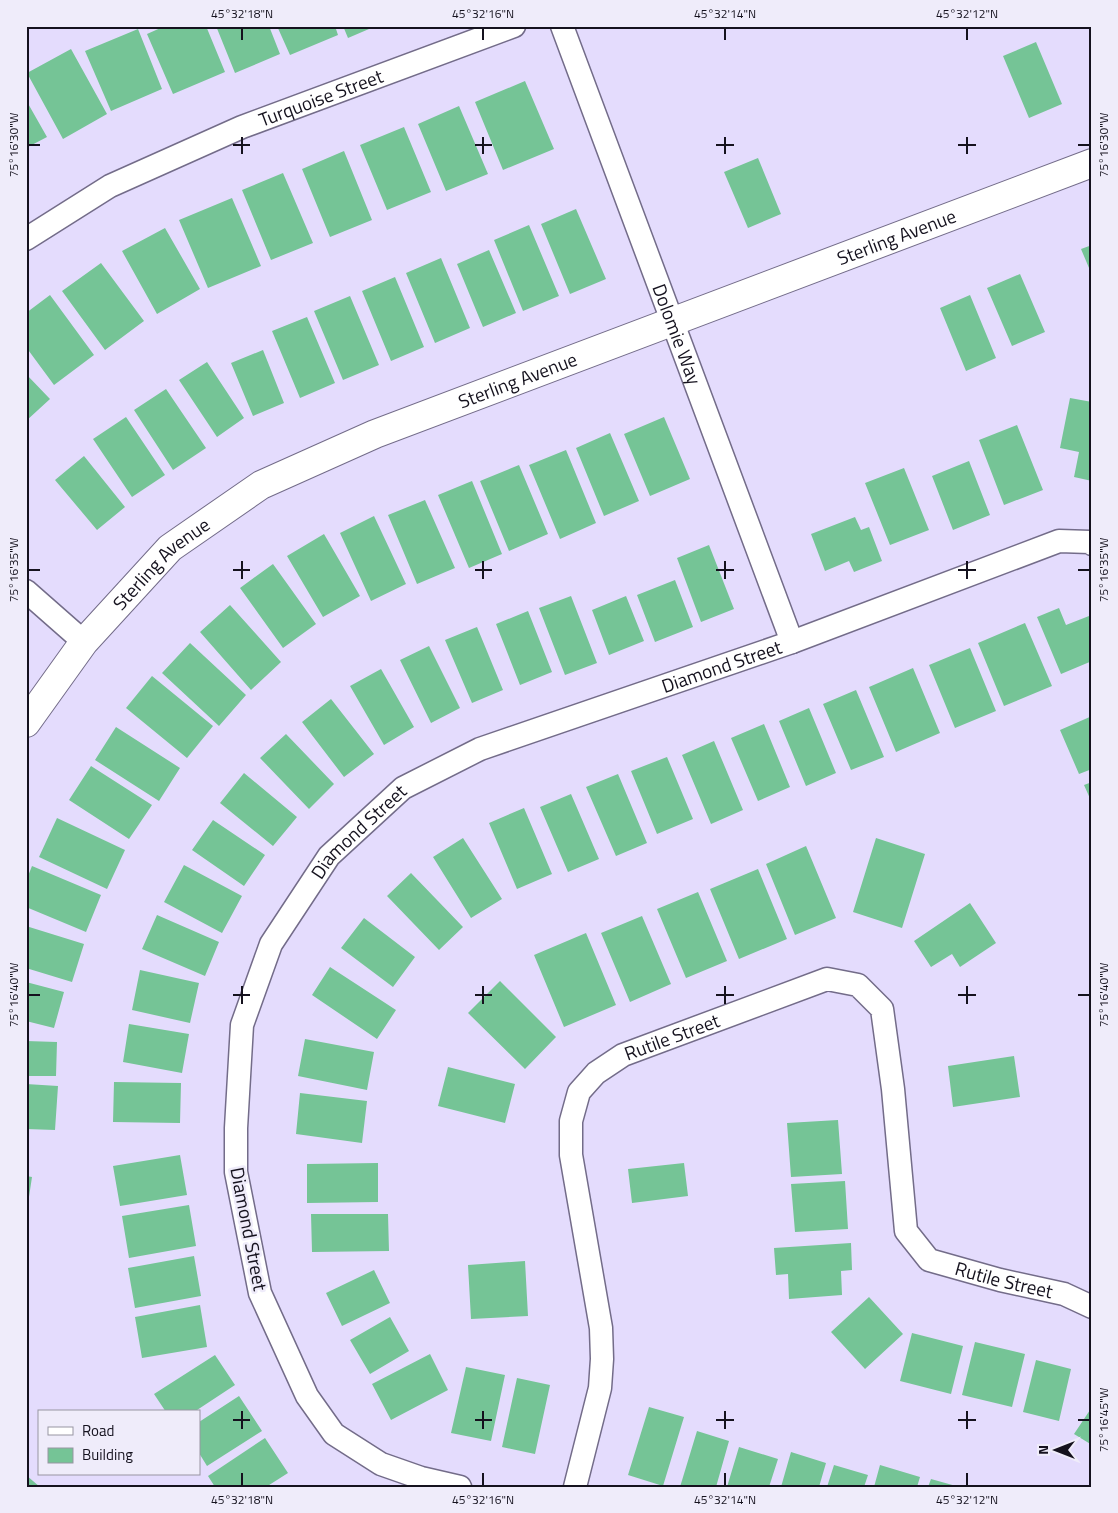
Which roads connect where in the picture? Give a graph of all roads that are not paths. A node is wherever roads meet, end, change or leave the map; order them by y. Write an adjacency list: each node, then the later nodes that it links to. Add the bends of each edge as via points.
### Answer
1 (514, 26): 4 (street, Turquoise Street, via 242,127 110,186)
2 (562, 26): 5 (street, Dolomie Way)
3 (1092, 163): 5 (street, Sterling Avenue)
4 (26, 239)
5 (674, 322): 8 (street, Sterling Avenue, via 375,434 261,485 170,548); 9 (street, Dolomie Way)
6 (1092, 544): 9 (street, Diamond Street, via 1059,541)
7 (26, 591): 8 (street)
8 (84, 642): 10 (street, Sterling Avenue)
9 (792, 642): 12 (street, Diamond Street, via 480,749 403,788 329,856 271,944 242,1025 236,1128 236,1172 260,1293 307,1396 334,1434 381,1464)
10 (26, 723)
11 (1092, 1306): 13 (street, Rutile Street, via 1064,1294 929,1260 906,1231 882,1009 858,985 827,979 623,1055 596,1072 579,1092 571,1121 571,1154 601,1328 602,1360 600,1388)
12 (460, 1487)
13 (575, 1487)

